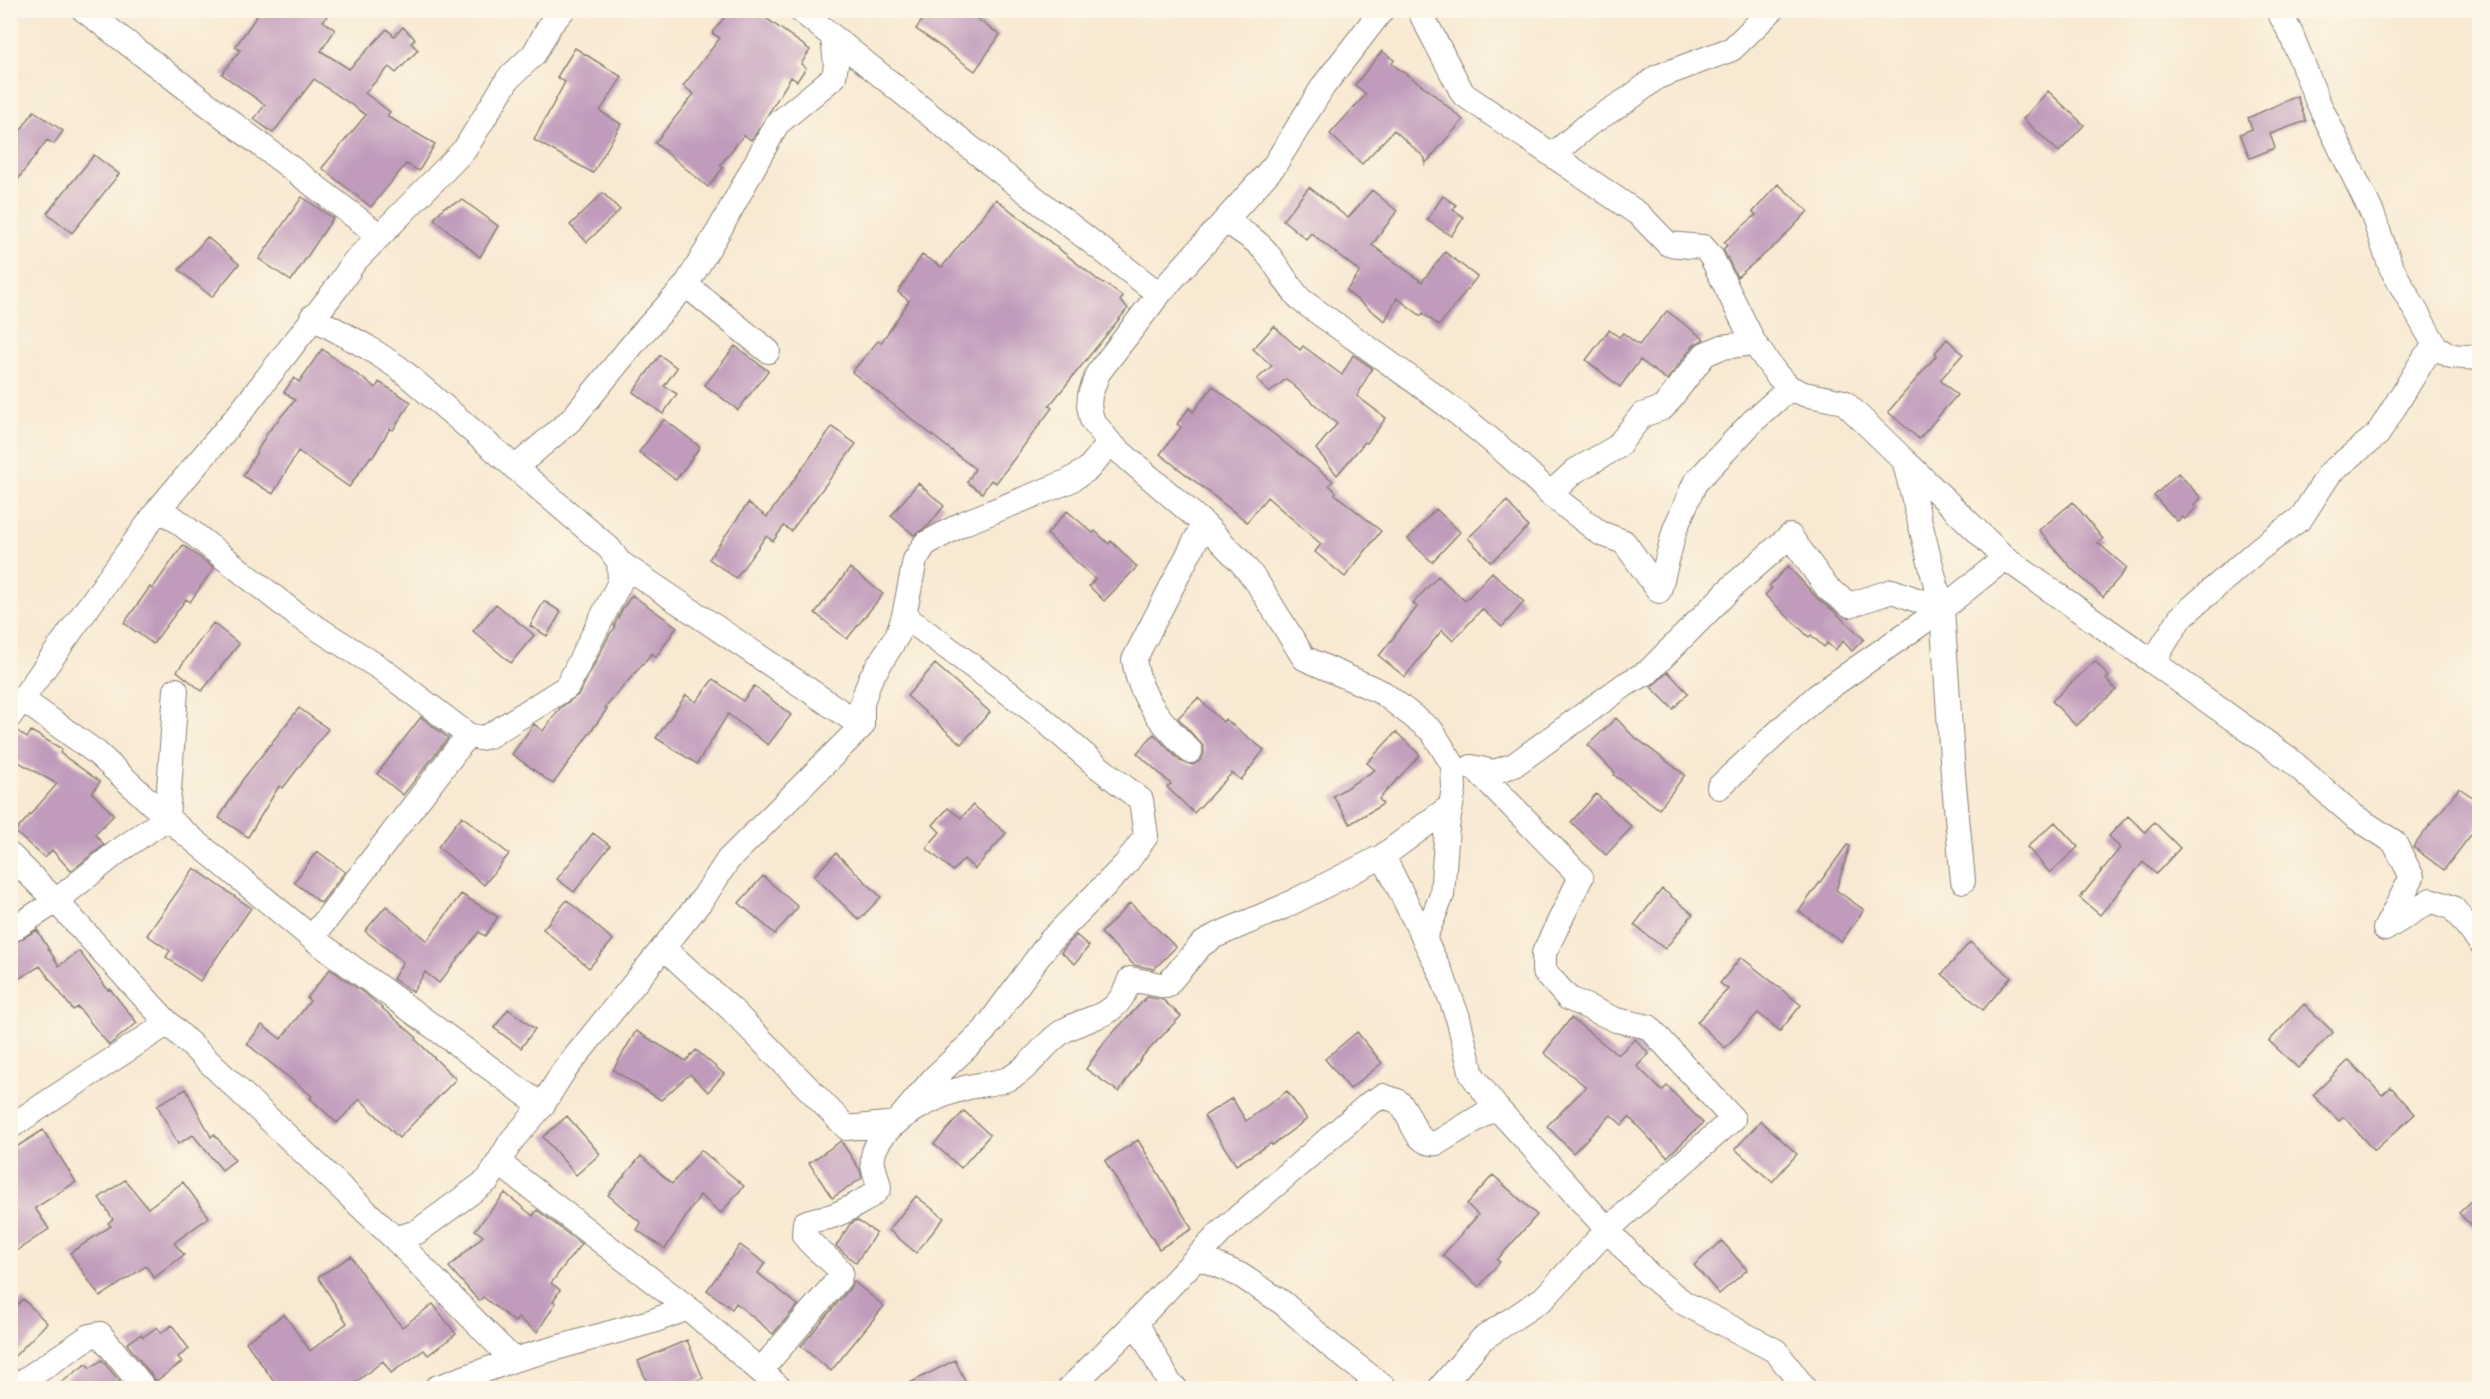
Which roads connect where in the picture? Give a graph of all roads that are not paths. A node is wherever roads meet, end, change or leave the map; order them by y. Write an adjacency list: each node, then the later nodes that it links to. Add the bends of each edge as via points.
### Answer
1 (84, 10): 11 (street)
2 (563, 10): 11 (street, via 534,54 508,79 465,149)
3 (800, 10): 8 (street)
4 (1382, 10): 10 (street, via 1324,85 1274,166)
5 (1419, 10): 9 (street, via 1463,94)
6 (1772, 10): 9 (street, via 1732,49 1657,76 1589,123)
7 (2278, 10): 16 (street, via 2372,213 2391,267)
8 (833, 37): 12 (street, via 837,64 834,77 777,124); 13 (street)
9 (1554, 154): 15 (street, via 1640,215 1668,244 1702,247 1711,256)
10 (1226, 221): 13 (street); 23 (street, via 1255,240 1302,300 1444,401)
11 (379, 235): 14 (street)
12 (686, 285): 17 (street); 22 (street, via 572,419)
13 (1159, 294): 20 (street, via 1098,373 1090,395 1092,420)
14 (312, 317): 22 (street, via 399,368); 24 (street, via 240,413)
15 (1754, 343): 19 (street); 23 (street, via 1722,347 1705,354 1663,408 1642,415 1617,447 1575,471)
16 (2436, 347): 18 (street, via 2451,356); 30 (street, via 2425,357 2378,434 2330,473 2301,518 2180,618)
17 (768, 351)
18 (2480, 358)
19 (1790, 388): 21 (street, via 1844,402); 23 (street, via 1695,483 1675,529 1659,591 1624,542 1600,533)
20 (1110, 443): 25 (street); 29 (street, via 1088,469 1069,481 964,523 925,544 915,560)
21 (1904, 460): 26 (street); 28 (street)
22 (515, 468): 27 (street, via 609,548)
23 (1550, 494)
24 (158, 510): 32 (street); 34 (street)
25 (1204, 524): 35 (street, via 1134,660 1137,678 1158,719); 36 (street, via 1257,582 1304,658 1383,693 1432,730)
26 (2005, 558): 28 (street); 30 (street)
27 (619, 562): 33 (street); 34 (street, via 620,582 567,687 489,736)
28 (1942, 609): 36 (street, via 1892,591 1850,605 1828,589 1790,536 1734,585 1648,672 1514,765 1494,772); 37 (street, via 1817,696); 42 (street)
29 (904, 616): 33 (street, via 897,636 870,679 862,703); 52 (street, via 1035,712 1141,800 1146,836 1125,865 1050,941 984,1030 934,1078)
30 (2153, 662): 47 (street, via 2288,758 2354,816 2394,842 2412,877 2385,929 2431,900 2453,908)
31 (176, 690): 39 (street)
32 (17, 708): 39 (street, via 97,753)
33 (862, 726): 48 (street, via 729,860)
34 (468, 735): 45 (street)
35 (1190, 751)
36 (1464, 766): 38 (street); 55 (street, via 1581,877 1544,953 1544,971 1568,998 1616,1020 1649,1027 1733,1119)
37 (1719, 787)
38 (1451, 806): 41 (street); 46 (street, via 1442,895)
39 (167, 818): 43 (street); 45 (street)
40 (10, 855): 43 (street)
41 (1383, 856): 46 (street); 52 (street, via 1283,907 1215,936 1166,986 1130,979 1120,1002 1098,1017 1064,1031 1018,1074 929,1101)
42 (1963, 881)
43 (56, 901): 44 (street); 49 (street)
44 (10, 931)
45 (312, 938): 50 (street)
46 (1424, 939): 51 (street, via 1458,1018 1472,1075)
47 (2480, 942)
48 (664, 948): 50 (street, via 563,1072); 52 (street, via 732,1010 847,1128)
49 (168, 1023): 53 (street); 56 (street)
50 (542, 1106): 54 (street, via 512,1140)
51 (1496, 1107): 55 (street); 57 (street, via 1430,1144 1422,1140 1397,1101 1383,1096 1265,1191)
52 (896, 1123): 61 (street, via 872,1158 879,1188 874,1195 828,1217 805,1223 804,1235 814,1249 841,1272)
53 (10, 1127)
54 (500, 1163): 56 (street, via 488,1180 417,1232); 58 (street)
55 (1607, 1230): 70 (street, via 1544,1298 1482,1339); 71 (street, via 1648,1274 1684,1303 1776,1352)
56 (395, 1239): 60 (street)
57 (1198, 1257): 59 (street); 69 (street, via 1240,1275 1283,1303)
58 (688, 1308): 60 (street); 61 (street)
59 (1136, 1323): 66 (street); 67 (street)
60 (513, 1360): 64 (street)
61 (760, 1370): 65 (street)
62 (13, 1389): 63 (street, via 90,1336 100,1334)
63 (144, 1389)
64 (436, 1389)
65 (780, 1389)
66 (1070, 1389)
67 (1175, 1389)
68 (1362, 1389): 69 (street, via 1365,1375)
69 (1384, 1389)
70 (1440, 1389)
71 (1804, 1389)

